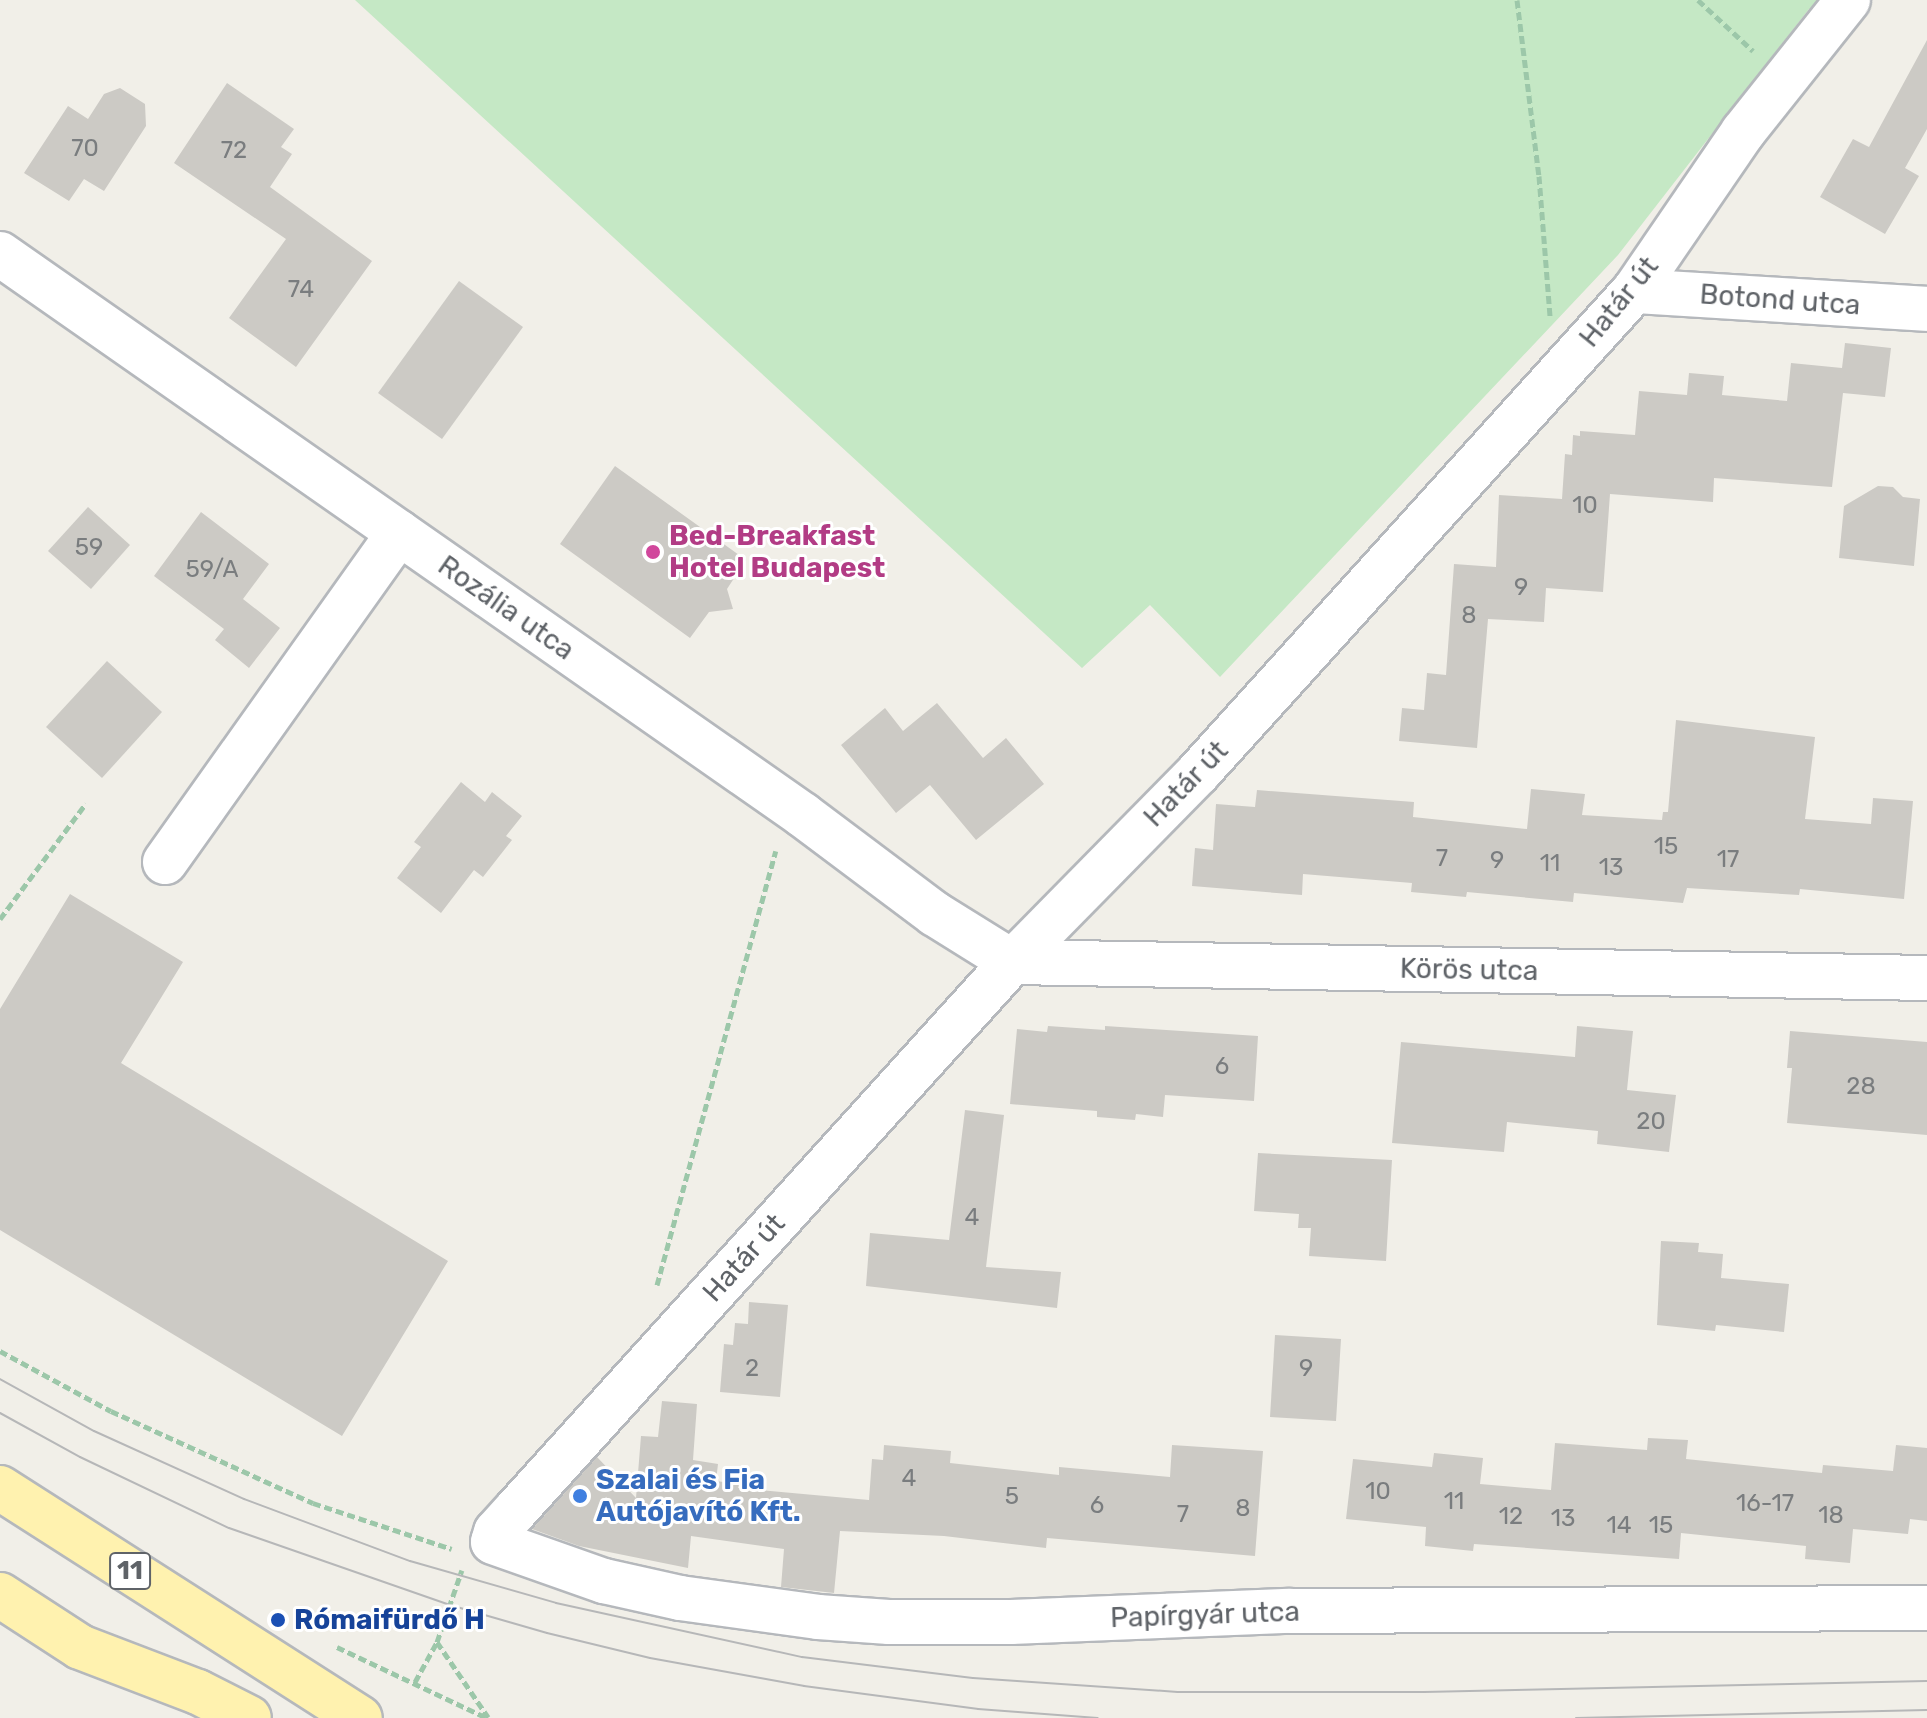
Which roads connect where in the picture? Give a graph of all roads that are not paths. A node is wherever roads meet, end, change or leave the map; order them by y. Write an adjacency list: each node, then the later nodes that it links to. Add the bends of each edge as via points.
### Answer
1 (1848, 0): 3 (street, Határ út, via 1783,80)
2 (0, 254): 5 (street, Rozália utca)
3 (1634, 291): 4 (street, Botond utca); 7 (street, Határ út, via 1198,773)
4 (1927, 309)
5 (399, 533): 6 (street); 7 (street, Rozália utca, via 803,815 935,914)
6 (165, 862)
7 (1012, 962): 8 (street, Körös utca); 10 (street, Határ út)
8 (1927, 978)
9 (0, 1488): 16 (main road, 11)
10 (480, 1548): 12 (street, Papírgyár utca, via 680,1598 889,1622 1290,1611)
11 (0, 1595): 13 (main road)
12 (1927, 1608)
13 (80, 1647): 14 (main road); 15 (main road, via 198,1692)
14 (183, 1718)
15 (249, 1718)
16 (360, 1718)

